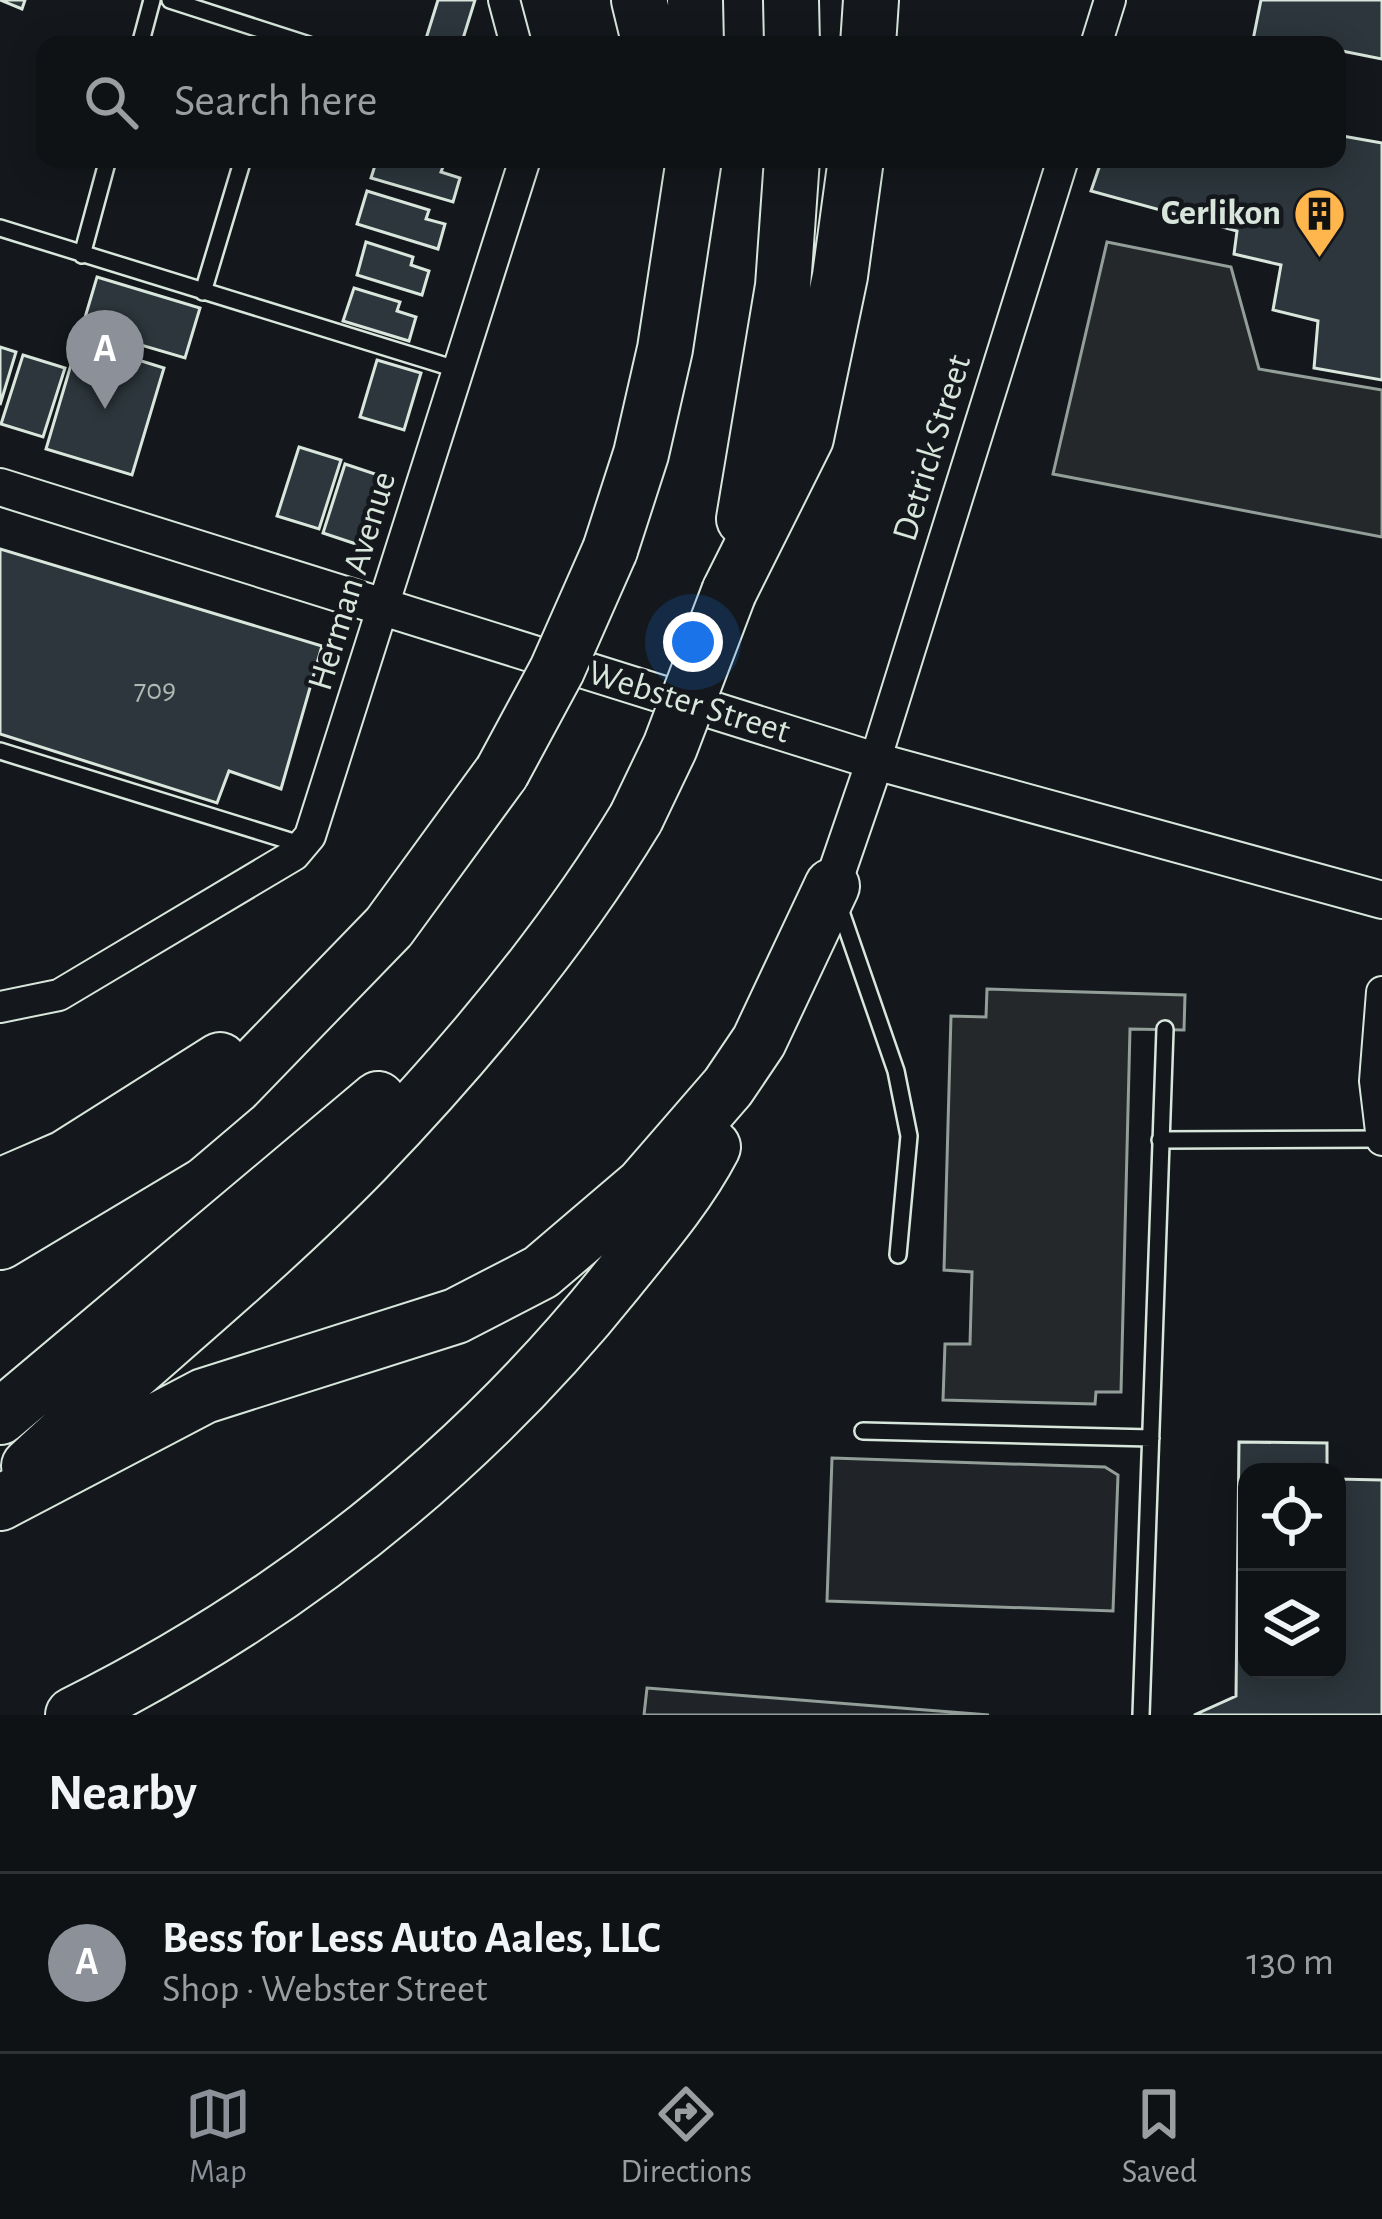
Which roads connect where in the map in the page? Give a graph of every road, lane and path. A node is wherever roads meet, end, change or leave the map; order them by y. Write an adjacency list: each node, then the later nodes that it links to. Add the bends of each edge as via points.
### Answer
1 (152, 0): 9 (lane)
2 (170, 0): 10 (lane)
3 (504, 0): 11 (street)
4 (639, 0): 12 (highway)
5 (695, 0): 13 (highway)
6 (791, 0): 14 (highway)
7 (871, 0): 15 (highway)
8 (1110, 0): 16 (street)
9 (142, 36)
10 (268, 36)
11 (514, 36)
12 (648, 36)
13 (696, 36)
14 (792, 36)
15 (869, 36)
16 (1099, 36)
17 (106, 168): 27 (lane)
18 (240, 168): 28 (lane)
19 (522, 168): 29 (street, Herman Avenue)
20 (663, 168): 26 (highway)
21 (692, 168): 26 (highway)
22 (791, 168): 31 (highway, via 783,286)
23 (855, 168): 31 (highway, via 806,438)
24 (1060, 168): 34 (street, Detrick Street)
25 (0, 228): 27 (lane)
26 (680, 242): 40 (highway, bridge, via 641,454 610,550 556,670 502,772 389,927)
27 (82, 255): 28 (lane)
28 (203, 292): 29 (lane)
29 (459, 370): 32 (street, Herman Avenue)
30 (0, 487): 32 (street, Webster Street)
31 (729, 592): 38 (highway, bridge, via 636,818)
32 (384, 606): 34 (street, Webster Street); 35 (street, Herman Avenue)
33 (0, 751): 35 (lane)
34 (874, 761): 36 (street); 37 (street, Webster Street)
35 (303, 845): 41 (street, via 47,1000)
36 (832, 886): 43 (highway); 48 (lane, via 896,1071 909,1136)
37 (1382, 901)
38 (549, 945): 49 (highway); 52 (highway, via 363,1162)
39 (1382, 992): 45 (street, via 1375,1081)
40 (314, 1002): 46 (highway, via 65,1158); 47 (highway, via 174,1138)
41 (0, 1007)
42 (1165, 1029): 44 (lane)
43 (759, 1041): 53 (highway, via 643,1185 541,1272 456,1316 204,1396); 54 (highway, via 710,1154 664,1222 486,1430 312,1573 218,1637)
44 (1160, 1140): 45 (lane); 51 (lane)
45 (1382, 1140)
46 (0, 1186)
47 (0, 1242)
48 (898, 1255)
49 (0, 1417)
50 (863, 1431): 51 (lane)
51 (1150, 1438): 55 (lane)
52 (0, 1493)
53 (0, 1503)
54 (73, 1715)
55 (1142, 1715)

